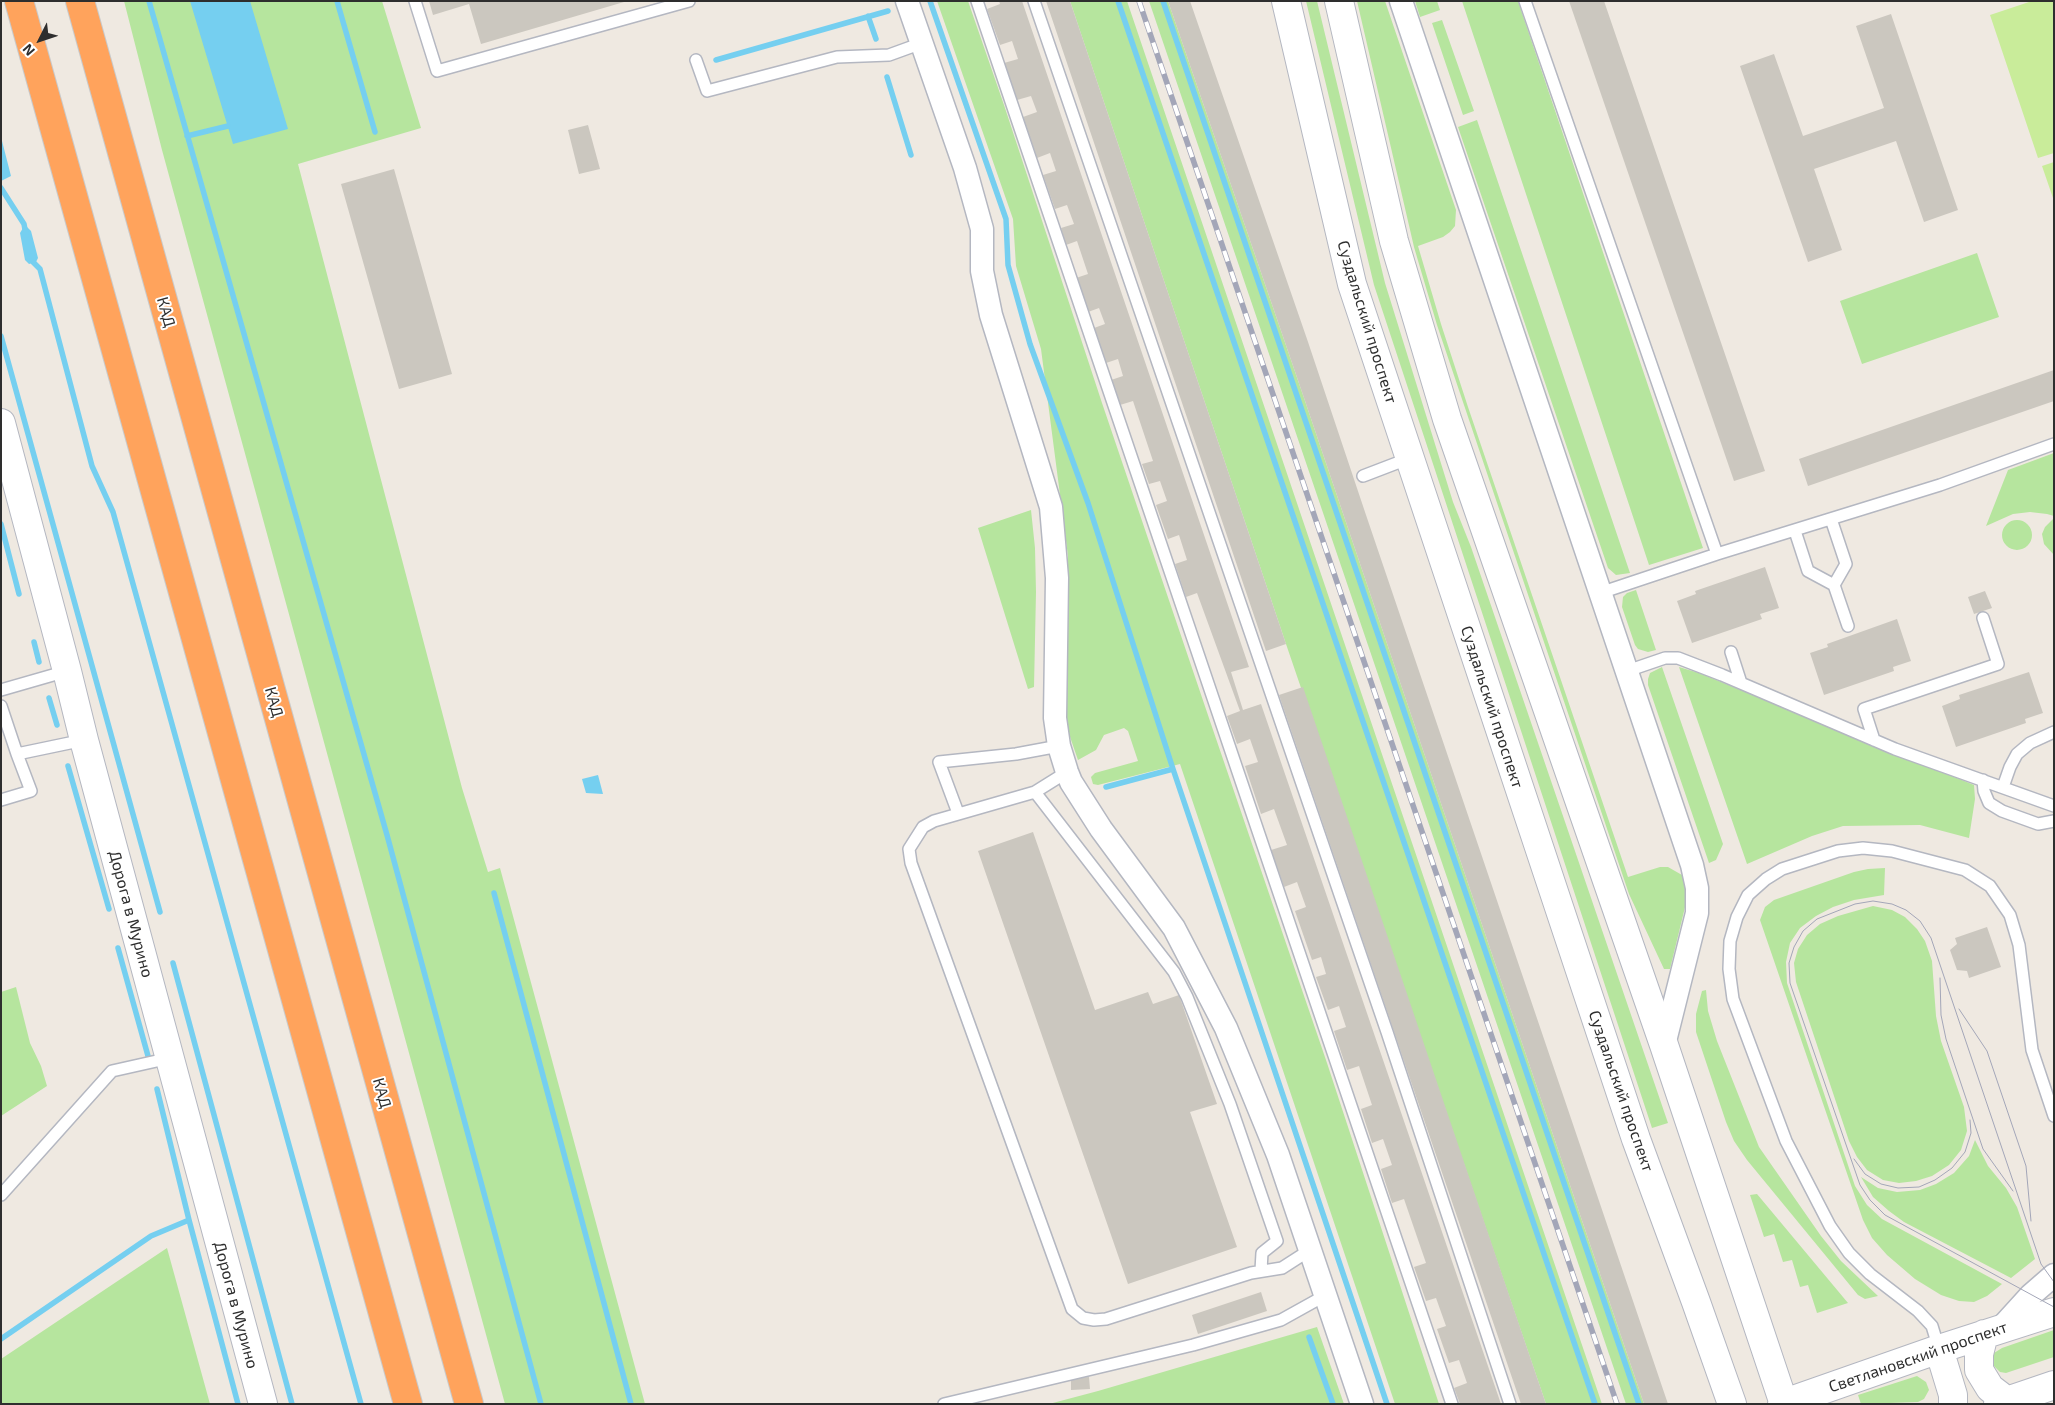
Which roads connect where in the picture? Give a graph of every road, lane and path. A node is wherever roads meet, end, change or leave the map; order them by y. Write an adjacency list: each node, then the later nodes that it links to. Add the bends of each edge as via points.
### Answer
1 (14, 1): 13 (main road)
2 (19, 1): 13 (highway)
3 (80, 1): 62 (highway, КАД)
4 (415, 1): 5 (lane, via 437,71)
5 (689, 1)
6 (907, 1): 14 (street)
7 (977, 1): 65 (lane)
8 (1034, 1): 66 (lane, via 1387,1032)
9 (1286, 1): 18 (main road, Суздальский проспект, via 1352,284)
10 (1339, 1): 46 (main road, via 1394,241 1447,419)
11 (1401, 1): 24 (street)
12 (1525, 1): 22 (lane)
13 (29, 35): 61 (highway)
14 (922, 44): 15 (lane, via 889,55 837,57 707,91); 36 (street, via 982,228 982,271 990,315 1051,507 1057,578 1054,692)
15 (696, 60)
16 (1, 423): 28 (main road, Дорога в Мурино)
17 (2054, 444): 20 (lane, via 1940,485)
18 (1410, 458): 19 (lane); 67 (main road, Суздальский проспект, via 1636,1139)
19 (1363, 476)
20 (1831, 519): 21 (lane); 23 (lane, via 1846,564)
21 (1795, 530): 22 (lane); 23 (lane, via 1808,571)
22 (1717, 554): 24 (lane)
23 (1834, 585): 26 (lane)
24 (1600, 593): 29 (street)
25 (1983, 618): 35 (lane, via 1998,664 1864,709)
26 (1848, 626)
27 (1731, 652): 30 (lane)
28 (67, 671): 31 (lane); 34 (main road, Дорога в Мурино)
29 (1626, 671): 30 (lane, via 1665,658 1678,658); 46 (street, via 1686,845 1697,888 1697,913)
30 (1741, 683): 35 (lane)
31 (1, 690)
32 (1, 706): 37 (lane)
33 (2054, 732): 40 (lane, via 2030,743 2017,754)
34 (84, 740): 37 (lane); 47 (main road, Дорога в Мурино)
35 (1874, 740): 39 (lane)
36 (1059, 746): 38 (street); 44 (lane, via 939,762)
37 (17, 754): 42 (lane, via 31,791)
38 (1067, 772): 41 (lane); 50 (street, via 1101,829 1174,928 1226,1028 1278,1155)
39 (1983, 780): 40 (lane); 45 (lane, via 1989,803 2002,811 2038,824)
40 (2003, 787): 43 (lane)
41 (1035, 792): 44 (lane); 51 (lane, via 1174,972 1187,997 1230,1104 1277,1241 1262,1254)
42 (2, 800)
43 (2054, 806)
44 (958, 813): 51 (lane, via 923,827 909,849 911,863 1072,1309 1083,1318 1106,1319)
45 (2054, 821)
46 (1664, 1044): 59 (main road)
47 (170, 1058): 49 (lane, via 112,1071); 60 (main road, Дорога в Мурино)
48 (2054, 1116): 56 (lane, via 2032,1050 2019,945 2010,915 1990,886 1965,870 1892,851 1863,848 1838,851 1782,870 1748,895 1730,941 1733,998 1786,1141 1830,1226 1849,1253 1870,1274 1918,1311 1932,1326)
49 (1, 1196)
50 (1310, 1250): 51 (lane, via 1282,1268); 53 (street)
51 (1261, 1270)
52 (2054, 1275): 55 (street)
53 (1326, 1295): 63 (lane, via 1281,1320 1193,1345); 64 (street)
54 (2054, 1312): 55 (main road, Светлановский проспект)
55 (1992, 1331): 56 (main road, Светлановский проспект); 58 (main road, via 1979,1354 1979,1370)
56 (1939, 1349): 59 (main road, Светлановский проспект); 68 (main road)
57 (2054, 1385): 58 (main road)
58 (2002, 1402)
59 (1783, 1403)
60 (263, 1404)
61 (408, 1404)
62 (469, 1404)
63 (944, 1404)
64 (1362, 1404)
65 (1452, 1404)
66 (1510, 1404)
67 (1732, 1404)
68 (1953, 1404)

